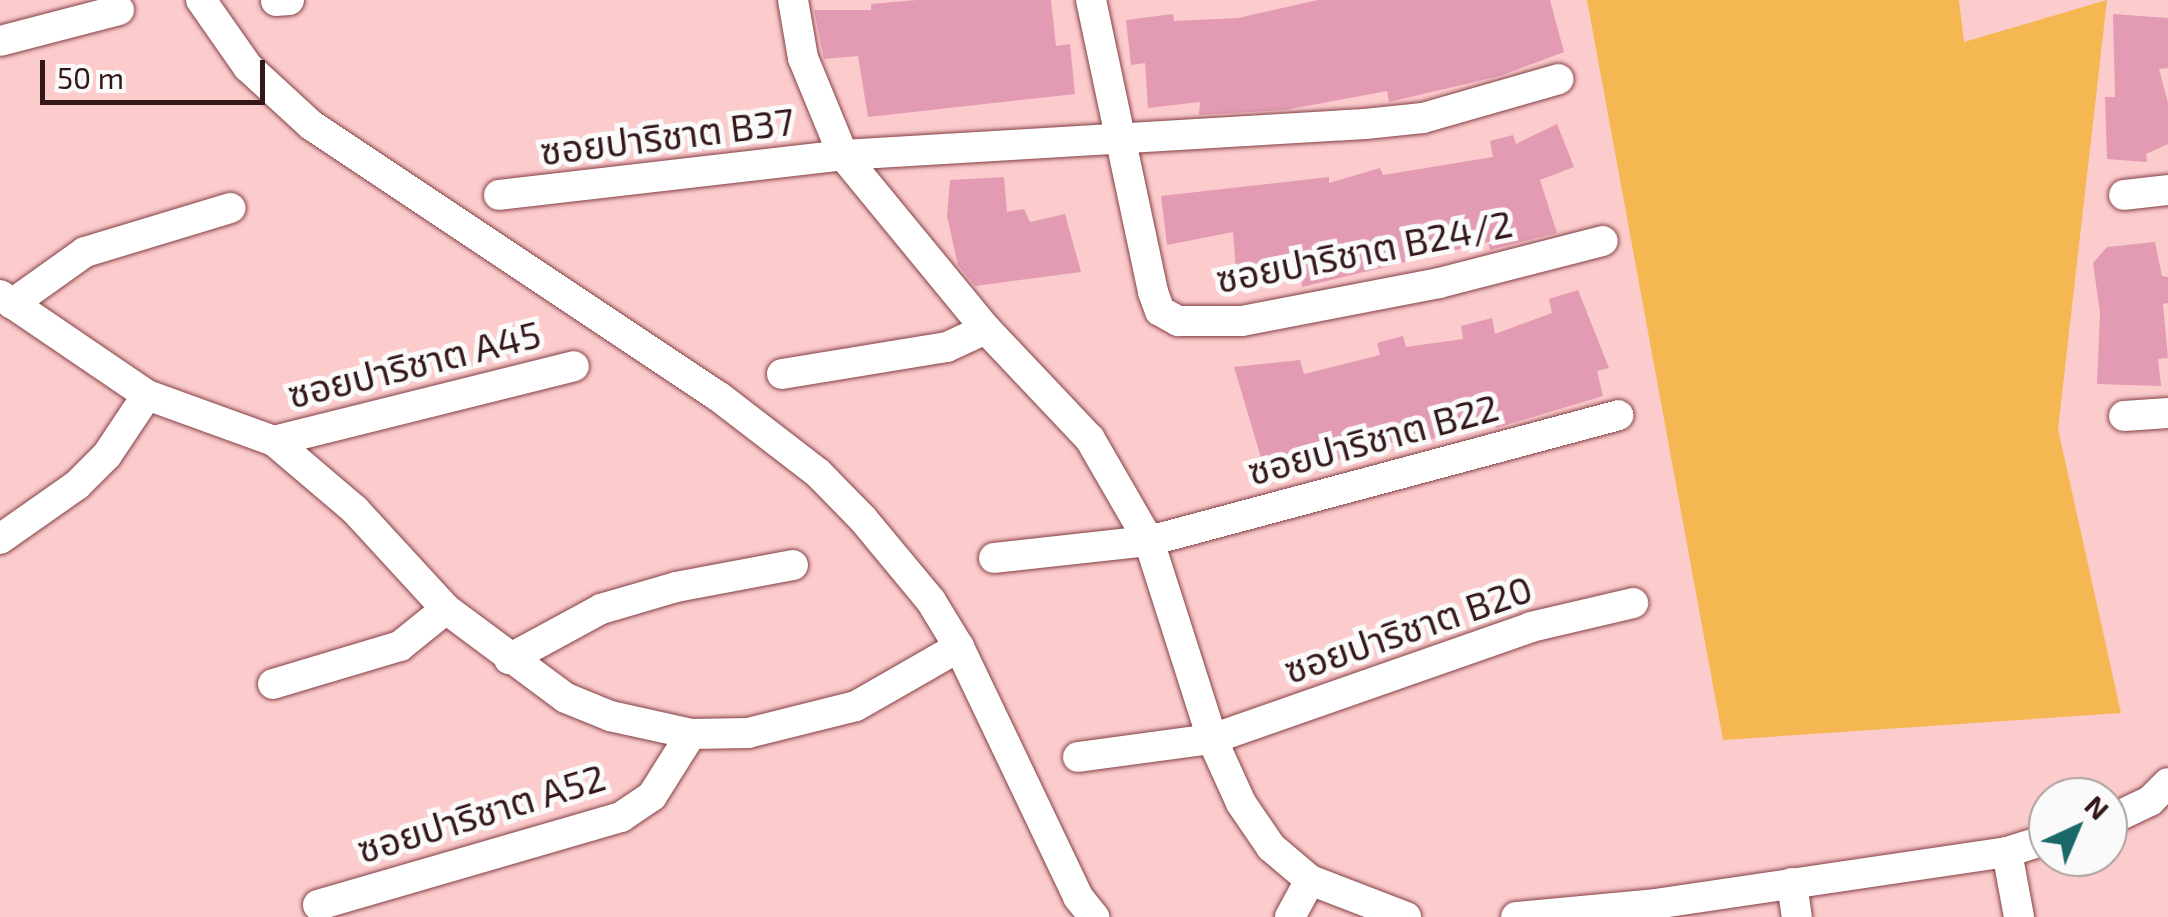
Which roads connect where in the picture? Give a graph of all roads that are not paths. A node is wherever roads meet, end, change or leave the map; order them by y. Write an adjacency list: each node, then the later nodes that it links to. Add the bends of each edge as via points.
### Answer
1 (201, 0): 31 (street, via 248,67 311,125 718,396 818,473 931,601)
2 (289, 0): 5 (street)
3 (794, 0): 10 (street, via 803,58)
4 (1091, 0): 9 (street)
5 (276, 1)
6 (120, 10): 7 (street)
7 (0, 42)
8 (1559, 78): 9 (street, ซอยปาริชาต B37, via 1423,118 1304,131)
9 (1124, 138): 10 (street, ซอยปาริชาต B37); 15 (street, ซอยปาริชาต B24/2, via 1153,292 1160,311 1178,321 1242,321 1439,283)
10 (843, 156): 12 (street, ซอยปาริชาต B37); 17 (street)
11 (2168, 190): 13 (street)
12 (499, 195)
13 (2124, 195)
14 (232, 208): 16 (street, via 85,252)
15 (1603, 240)
16 (6, 299): 20 (street)
17 (986, 328): 19 (street, via 947,347); 26 (street, via 1090,439)
18 (574, 366): 24 (street, ซอยปาริชาต A45)
19 (782, 374)
20 (147, 395): 24 (street); 25 (street, via 78,485)
21 (2168, 412): 23 (street)
22 (1618, 415): 26 (street, ซอยปาริชาต B22)
23 (2124, 416)
24 (274, 441): 30 (street, via 355,510)
25 (0, 539)
26 (1149, 541): 27 (street, ซอยปาริชาต B22); 35 (street)
27 (994, 558)
28 (793, 565): 32 (street, via 602,609)
29 (1632, 603): 35 (street, ซอยปาริชาต B20, via 1531,627)
30 (446, 609): 32 (street); 33 (street, via 400,646)
31 (959, 647): 34 (street, via 856,706 748,733); 46 (street, via 1078,897)
32 (510, 659): 34 (street, via 580,704)
33 (272, 684)
34 (691, 734): 43 (street, ซอยปาริชาต A52, via 652,796 622,817)
35 (1212, 739): 36 (street, ซอยปาริชาต B20); 41 (street, via 1261,832)
36 (1078, 757)
37 (2168, 783): 38 (street)
38 (2128, 811)
39 (2028, 845): 40 (street)
40 (2007, 852): 42 (street); 51 (street)
41 (1310, 880): 47 (street); 48 (street)
42 (1792, 883): 44 (street); 50 (street)
43 (318, 904)
44 (1656, 910): 45 (street)
45 (1623, 912): 49 (street)
46 (1094, 917)
47 (1290, 917)
48 (1406, 917)
49 (1516, 917)
50 (1798, 917)
51 (2019, 917)

